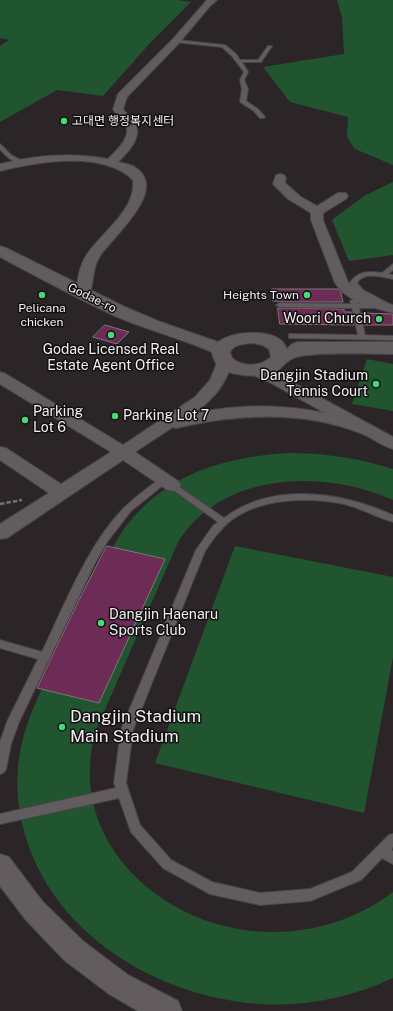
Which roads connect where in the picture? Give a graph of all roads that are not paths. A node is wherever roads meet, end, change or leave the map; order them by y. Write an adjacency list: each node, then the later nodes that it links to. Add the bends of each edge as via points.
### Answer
1 (213, 0): 2 (street)
2 (176, 41): 4 (lane, via 223,46); 7 (street, via 122,96 118,109 131,125 132,134 126,146)
3 (270, 47): 4 (lane, via 259,61)
4 (239, 61): 5 (lane, via 246,72 242,80 246,89 243,102)
5 (262, 117)
6 (0, 146): 8 (lane)
7 (111, 162): 8 (street, via 69,158); 17 (street, via 130,169 137,175 141,181 140,194 135,204 94,254 84,280)
8 (22, 163): 9 (street)
9 (0, 168)
10 (280, 178): 12 (street, via 279,184 284,190)
11 (342, 196): 12 (street)
12 (317, 211): 18 (street, via 317,220 342,283)
13 (0, 251): 17 (street, Godae-ro)
14 (393, 266): 15 (lane)
15 (383, 275): 16 (lane); 20 (lane, via 360,276 354,280 354,284)
16 (393, 277)
17 (83, 294): 21 (street, Godae-ro, via 132,317)
18 (354, 300): 19 (lane); 20 (street); 23 (lane)
19 (280, 305)
20 (389, 308)
21 (187, 335): 25 (street); 28 (street)
22 (292, 336): 23 (lane)
23 (362, 337): 24 (lane)
24 (393, 338)
25 (238, 339): 27 (street, via 259,338); 28 (street, via 228,343)
26 (393, 348): 27 (street, via 311,349)
27 (275, 355): 28 (street, via 265,369); 30 (street, via 276,374)
28 (232, 366): 30 (street); 31 (street, via 201,400)
29 (0, 378): 35 (street)
30 (286, 385): 32 (street)
31 (162, 427): 32 (street, via 209,415 261,410 310,415); 35 (street)
32 (361, 428): 33 (street)
33 (393, 444)
34 (0, 452): 37 (street)
35 (123, 452): 36 (street); 37 (street)
36 (168, 482): 39 (lane); 42 (lane, via 128,509 103,540)
37 (62, 492): 40 (street)
38 (393, 519): 39 (lane, via 352,502 307,496 260,503)
39 (224, 522): 44 (lane, via 210,536 202,550 127,730 119,764)
40 (0, 533)
41 (0, 644): 42 (lane)
42 (44, 657): 43 (lane, via 13,722)
43 (0, 769)
44 (122, 792): 46 (lane); 48 (lane, via 135,827 161,859 193,881 237,896 284,900 323,892 353,878)
45 (0, 814): 46 (lane)
46 (0, 819)
47 (393, 839): 48 (lane)
48 (388, 855)
49 (0, 865): 50 (street, via 28,903 60,938 84,959 125,989)
50 (168, 1011)

